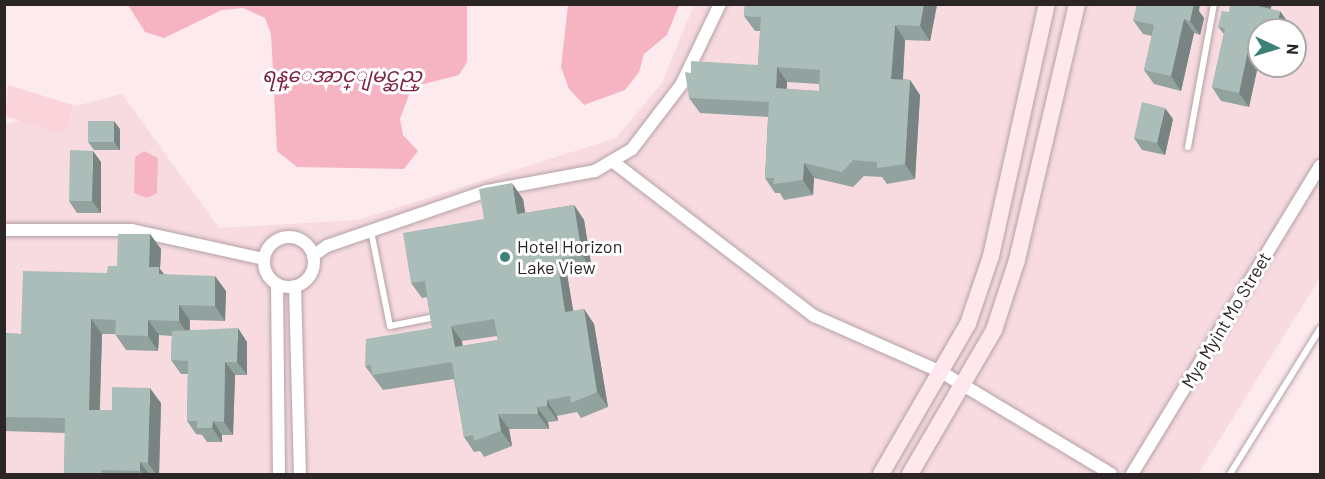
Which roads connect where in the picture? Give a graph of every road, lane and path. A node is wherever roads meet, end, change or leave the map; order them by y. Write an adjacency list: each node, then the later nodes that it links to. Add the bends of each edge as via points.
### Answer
1 (720, 4): 6 (street, via 681,86 632,149)
2 (1047, 4): 16 (main road, via 991,256 969,324)
3 (1077, 4): 17 (main road, via 1017,260 994,330)
4 (1214, 4): 5 (lane)
5 (1188, 147)
6 (612, 161): 9 (street, via 595,171 487,191); 16 (street, via 814,316)
7 (1320, 166): 25 (street, Mya Myint Mo Street)
8 (4, 231): 11 (street, via 132,230)
9 (371, 231): 10 (street); 14 (lane, via 390,326)
10 (313, 256): 11 (street, via 302,241 283,238); 13 (street, via 310,275)
11 (264, 259): 12 (street)
12 (277, 284): 13 (street); 18 (street)
13 (296, 286): 19 (street)
14 (430, 318)
15 (1320, 329): 26 (lane)
16 (943, 373): 17 (street); 22 (main road)
17 (964, 387): 23 (main road); 24 (street)
18 (279, 460): 19 (street); 20 (street)
19 (300, 461): 21 (street)
20 (279, 474)
21 (300, 474)
22 (881, 474)
23 (910, 474)
24 (1111, 474)
25 (1132, 474)
26 (1230, 474)

